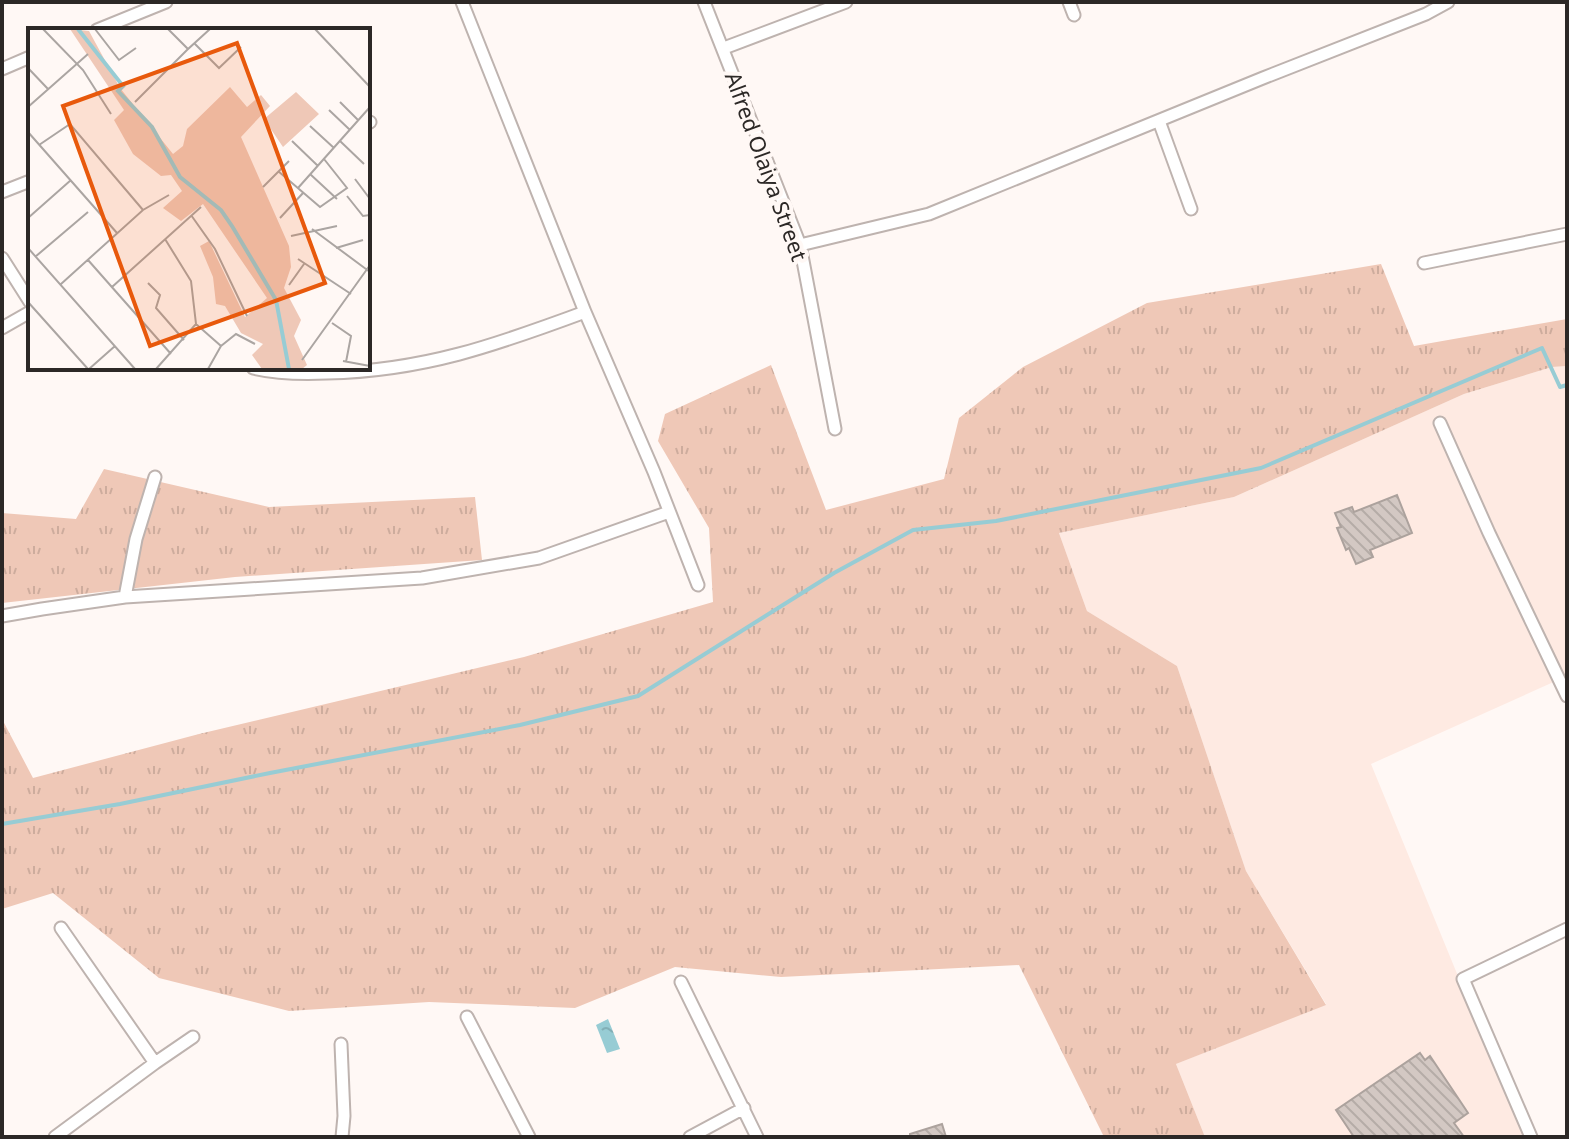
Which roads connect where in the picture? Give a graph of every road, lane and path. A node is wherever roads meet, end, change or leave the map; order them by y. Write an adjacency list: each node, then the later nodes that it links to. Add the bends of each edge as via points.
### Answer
1 (166, 2): 8 (street)
2 (462, 2): 21 (street)
3 (704, 2): 9 (street, Alfred Olaiya Street)
4 (846, 2): 9 (street)
5 (1069, 2): 7 (street)
6 (1448, 2): 12 (street)
7 (1074, 15)
8 (102, 28)
9 (724, 48): 17 (street, Alfred Olaiya Street)
10 (28, 58): 11 (street)
11 (2, 69)
12 (1159, 121): 15 (street); 17 (street, via 929,214)
13 (28, 182): 14 (street)
14 (2, 192)
15 (1191, 209)
16 (1567, 234): 19 (street)
17 (800, 245): 26 (street, Alfred Olaiya Street)
18 (2, 258): 20 (street)
19 (1424, 263)
20 (28, 299)
21 (585, 312): 24 (street, via 424,364 363,373); 28 (street)
22 (28, 313): 23 (street)
23 (2, 328)
24 (266, 370)
25 (1440, 423): 32 (street)
26 (835, 429)
27 (155, 477): 30 (street)
28 (669, 512): 29 (street); 30 (street, via 539,558 422,578)
29 (698, 585)
30 (125, 597): 31 (street)
31 (2, 616)
32 (1567, 696)
33 (61, 928): 39 (street)
34 (1567, 929): 46 (street, via 1463,979)
35 (681, 982): 40 (street)
36 (467, 1017): 43 (street)
37 (193, 1037): 39 (street)
38 (341, 1044): 42 (street)
39 (155, 1063): 41 (street)
40 (744, 1108): 44 (street); 45 (street)
41 (55, 1137)
42 (342, 1137)
43 (529, 1137)
44 (690, 1137)
45 (757, 1137)
46 (1531, 1137)

